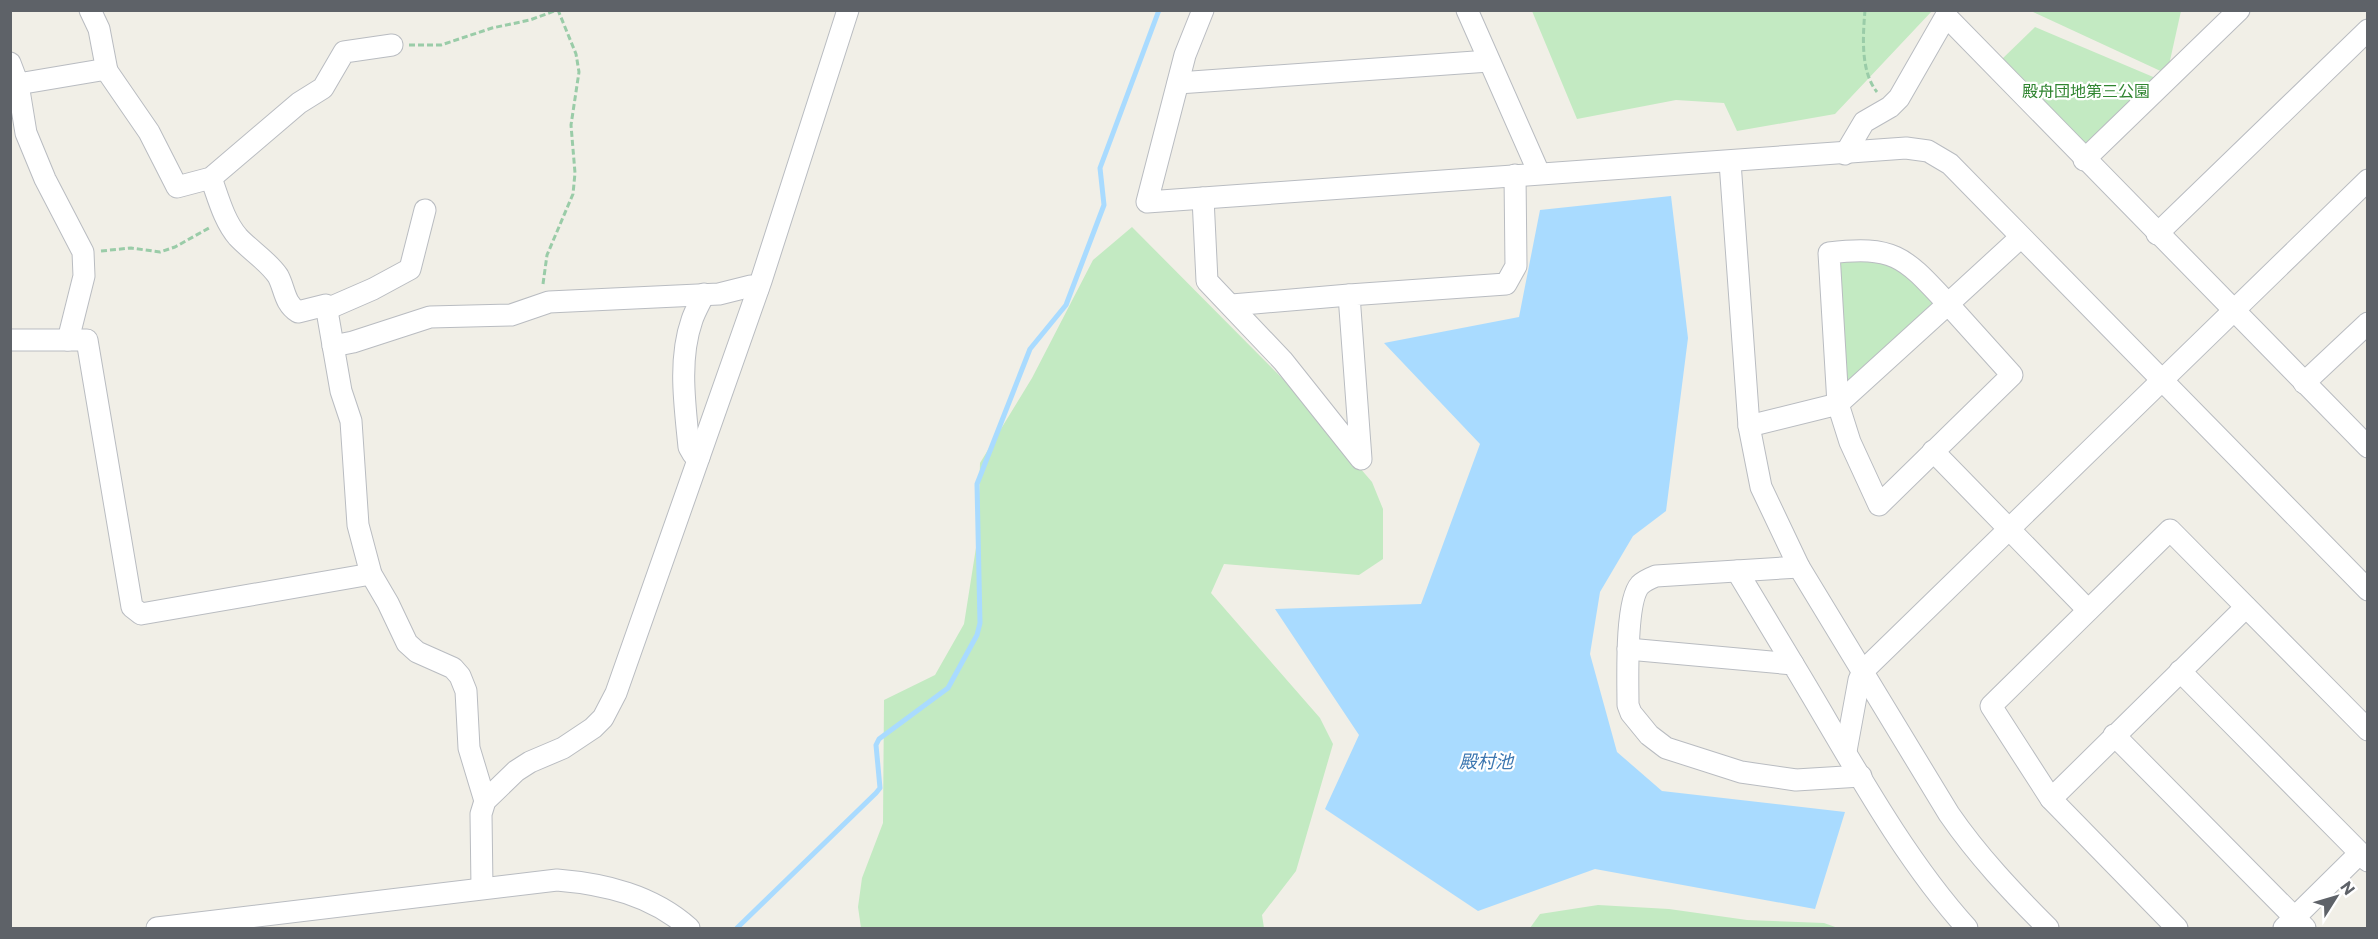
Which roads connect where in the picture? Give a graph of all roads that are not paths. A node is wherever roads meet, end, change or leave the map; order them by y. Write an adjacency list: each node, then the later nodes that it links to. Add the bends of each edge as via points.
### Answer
1 (90, 10): 10 (street, via 99,29)
2 (848, 10): 24 (street)
3 (1203, 10): 11 (street)
4 (1467, 10): 8 (street)
5 (2237, 11): 14 (street)
6 (2367, 30): 22 (street)
7 (392, 45): 18 (street, via 344,52 323,88 299,103)
8 (1489, 61): 11 (street); 16 (street)
9 (10, 63): 12 (street)
10 (107, 71): 12 (street); 18 (street, via 149,132 177,187)
11 (1178, 82): 20 (street, via 1147,202)
12 (18, 84): 33 (street, via 26,133 82,252 84,276)
13 (1845, 154): 14 (street, via 1864,122 1899,98 1946,16); 15 (street); 23 (street, via 1906,148 1928,151 1950,164)
14 (2084, 160): 22 (street)
15 (1730, 162): 16 (street); 38 (street)
16 (1539, 173): 17 (street)
17 (1515, 175): 20 (street); 26 (street, via 1516,266 1506,284)
18 (211, 178): 29 (street, via 226,219 237,236 278,277 292,308 298,312 326,306)
19 (2367, 180): 30 (street)
20 (1203, 198): 28 (street, via 1207,281)
21 (425, 210): 29 (street, via 410,269)
22 (2157, 234): 30 (street)
23 (2021, 237): 27 (street); 35 (street)
24 (758, 290): 25 (street, via 751,286); 41 (street)
25 (704, 294): 34 (street, via 549,302 511,315 430,317); 41 (street, via 692,320 684,379 688,447)
26 (1349, 295): 28 (street); 28 (street, via 1361,459 1283,361)
27 (1948, 304): 37 (street); 37 (street, via 1912,266 1893,255 1829,253); 40 (street, via 2012,375)
28 (1232, 305)
29 (327, 309): 34 (street)
30 (2233, 310): 35 (street); 36 (street)
31 (2367, 323): 36 (street)
32 (10, 340): 33 (street)
33 (68, 340): 45 (street, via 87,340 132,607 141,614)
34 (333, 346): 45 (street, via 351,421 358,525)
35 (2162, 380): 42 (street); 46 (street)
36 (2304, 383): 39 (street)
37 (1839, 404): 38 (street); 40 (street, via 1850,442 1879,505)
38 (1749, 426): 43 (street, via 1761,487)
39 (2367, 447)
40 (1933, 451): 42 (street)
41 (699, 458): 58 (street, via 606,713 583,736 516,771)
42 (2008, 528): 48 (street); 51 (street)
43 (1799, 567): 44 (street); 51 (street)
44 (1737, 571): 49 (street, via 1656,576 1640,585 1635,595); 50 (street)
45 (371, 574): 58 (street, via 406,644 453,668 460,676 466,691 469,748)
46 (2367, 590)
47 (2246, 607): 48 (street, via 2170,530); 52 (street); 53 (street)
48 (2088, 610): 57 (street, via 1991,706)
49 (1628, 649): 50 (street); 56 (street, via 1628,705 1649,735 1666,748 1741,772 1796,780)
50 (1793, 664): 55 (street)
51 (1863, 671): 55 (street); 65 (street, via 1967,840 1995,875)
52 (2180, 671): 54 (street); 59 (street)
53 (2365, 722)
54 (2114, 735): 57 (street); 61 (street)
55 (1846, 751): 56 (street)
56 (1861, 776): 64 (street, via 1924,876)
57 (2051, 799): 66 (street)
58 (485, 801): 60 (street, via 481,814)
59 (2364, 857): 61 (street)
60 (482, 888): 62 (street); 63 (street, via 557,880 622,890 660,907)
61 (2295, 925)
62 (158, 928)
63 (689, 928)
64 (1967, 928)
65 (2048, 928)
66 (2177, 928)

